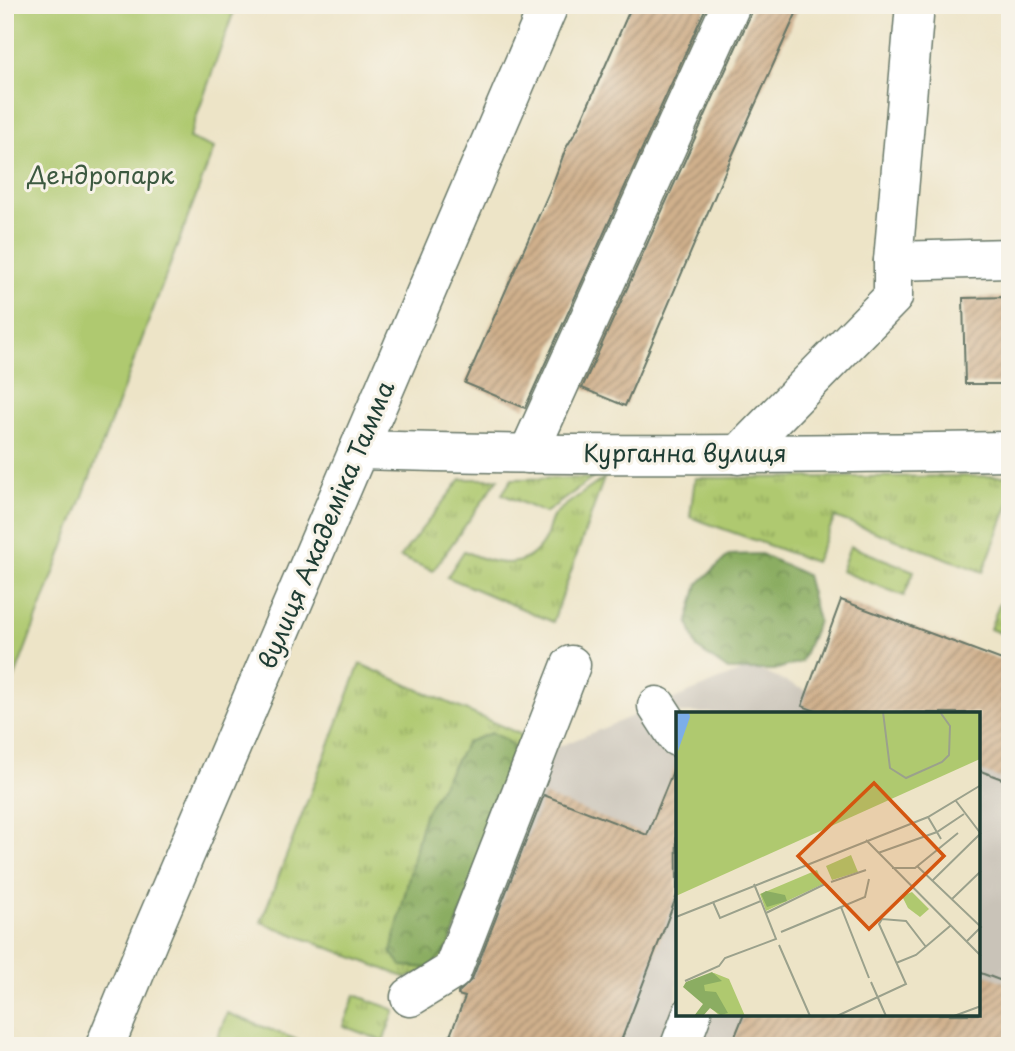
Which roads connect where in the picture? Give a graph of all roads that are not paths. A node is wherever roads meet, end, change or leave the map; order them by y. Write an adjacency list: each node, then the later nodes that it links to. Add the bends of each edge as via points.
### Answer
1 (549, 5): 6 (main road, вулиця Академіка Тамма)
2 (731, 5): 8 (main road)
3 (915, 5): 5 (main road)
4 (1010, 258): 5 (main road)
5 (893, 261): 9 (main road, via 893,297)
6 (359, 450): 8 (main road, Курганна вулиця); 13 (main road, вулиця Академіка Тамма)
7 (1010, 451): 9 (main road, Курганна вулиця)
8 (528, 454): 9 (main road, Курганна вулиця)
9 (738, 455)
10 (571, 665): 11 (main road, via 452,971)
11 (410, 997)
12 (691, 1016): 14 (main road)
13 (105, 1046)
14 (680, 1046)

